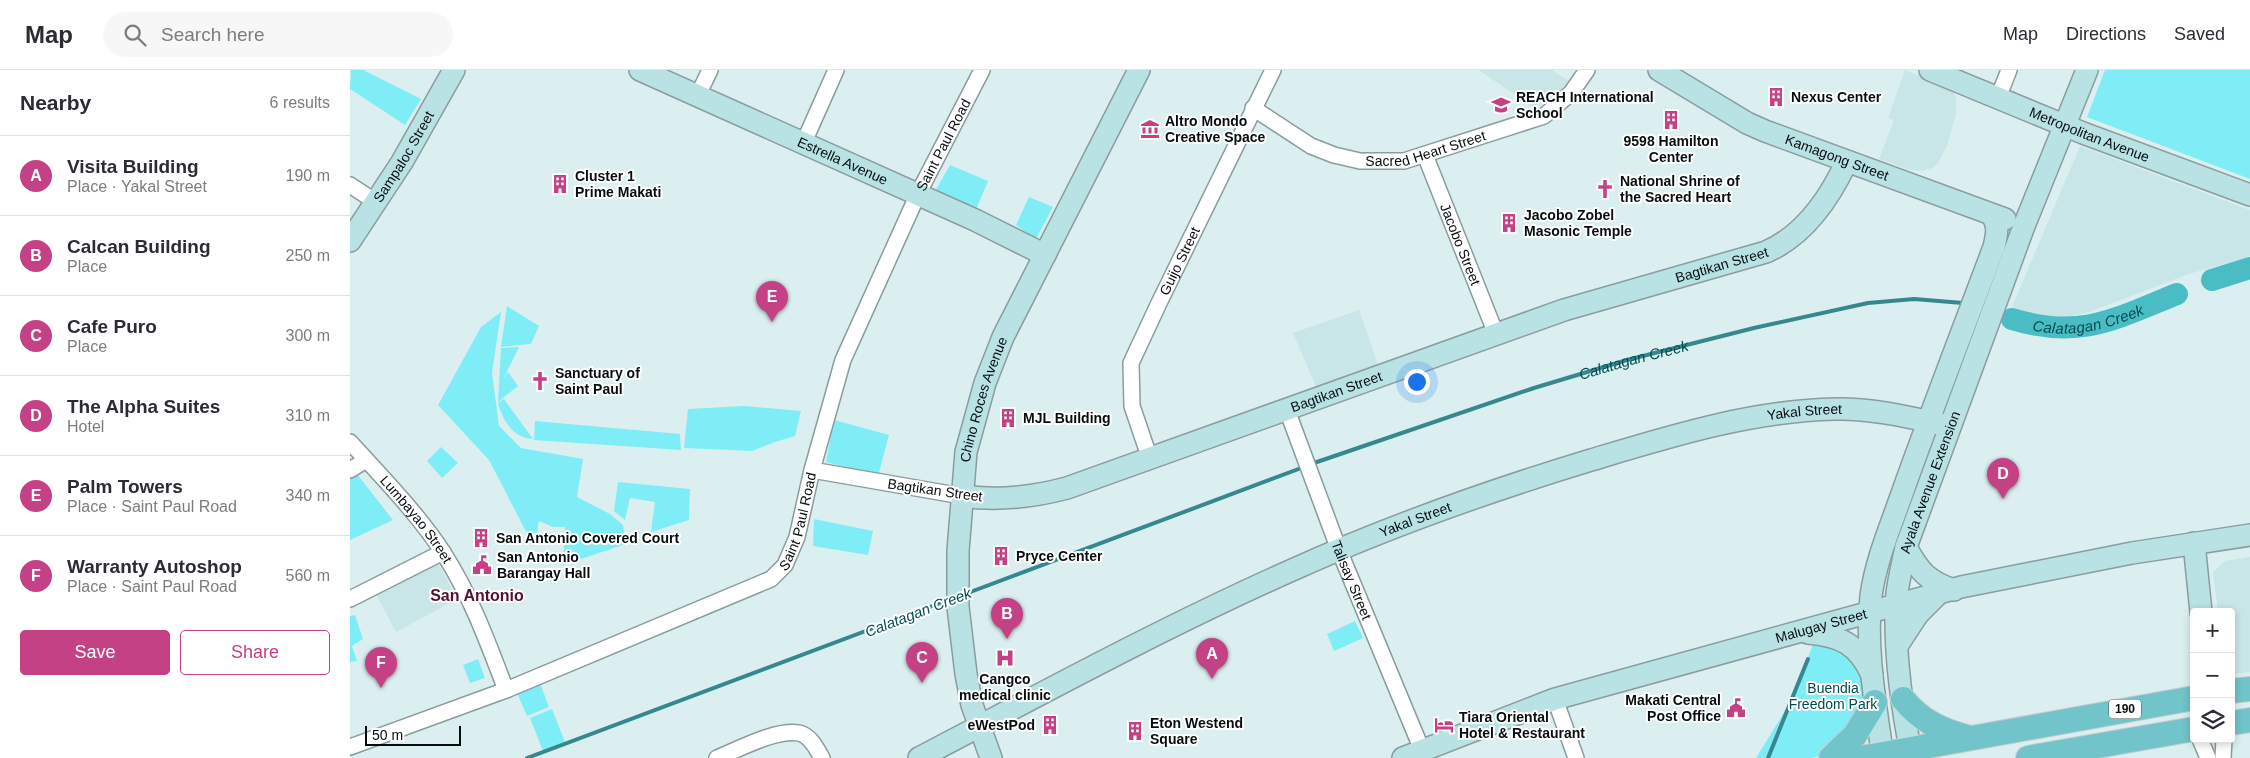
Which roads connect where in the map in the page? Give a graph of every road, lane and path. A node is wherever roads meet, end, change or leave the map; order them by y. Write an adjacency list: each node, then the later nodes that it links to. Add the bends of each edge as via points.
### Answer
1 (454, 70): 23 (street, Sampaloc Street)
2 (640, 70): 13 (street, Estrella Avenue)
3 (710, 70): 13 (street)
4 (836, 70): 17 (street)
5 (982, 70): 21 (street, Saint Paul Road)
6 (1139, 70): 28 (street, Chino Roces Avenue)
7 (1273, 70): 15 (street, Guijo Street)
8 (1587, 70): 18 (street, Sacred Heart Street, via 1571,93 1544,116)
9 (1659, 70): 19 (street, Kamagong Street, via 1747,123)
10 (1930, 70): 14 (street, Metropolitan Avenue)
11 (2009, 70): 14 (street)
12 (2086, 70): 16 (street, Ayala Avenue Extension)
13 (698, 95): 17 (street, Estrella Avenue)
14 (1998, 98): 16 (street, Metropolitan Avenue)
15 (1253, 108): 18 (street, Sacred Heart Street, via 1311,146 1334,155 1379,162); 34 (street, Guijo Street, via 1131,363 1132,406)
16 (2065, 124): 22 (street, Metropolitan Avenue); 25 (street, Ayala Avenue Extension)
17 (804, 142): 21 (street, Estrella Avenue)
18 (1425, 155): 29 (street, Jacobo Street)
19 (1846, 163): 24 (street, Kamagong Street); 29 (street, Bagtikan Street, via 1824,200 1783,245 1564,310)
20 (350, 186): 23 (street)
21 (918, 194): 28 (street, Estrella Avenue); 37 (street, Saint Paul Road, via 843,360)
22 (2250, 195)
23 (376, 202): 26 (street, Sampaloc Street)
24 (1992, 214): 25 (street, Kamagong Street); 27 (street, Ayala Avenue Extension, via 1998,230)
25 (2024, 226): 27 (street); 32 (street, Ayala Avenue Extension)
26 (350, 241)
27 (1994, 247): 31 (street, Ayala Avenue Extension)
28 (1045, 255): 38 (street, Chino Roces Avenue, via 1003,336 985,383 966,452)
29 (1496, 334): 30 (street, Bagtikan Street)
30 (1287, 410): 34 (street, Bagtikan Street); 42 (street, Talisay Street)
31 (1928, 421): 32 (street, Yakal Street); 42 (street, Yakal Street, via 1864,409 1837,409 1783,413 1700,428 1478,497); 48 (street, Ayala Avenue Extension, via 1876,570)
32 (1949, 426): 41 (street, Ayala Avenue Extension)
33 (350, 442): 35 (street, Lumbayao Street)
34 (1150, 459): 38 (street, Bagtikan Street, via 1042,495)
35 (366, 460): 36 (street); 43 (street, Lumbayao Street)
36 (350, 470)
37 (812, 470): 38 (street, Bagtikan Street); 53 (street, Saint Paul Road, via 797,538 785,565 771,579)
38 (962, 496): 61 (street, Chino Roces Avenue, via 958,606 966,674)
39 (2250, 535): 40 (street, Malugay Street)
40 (2194, 543): 44 (street, Malugay Street, via 2048,569); 47 (street)
41 (1906, 547): 44 (street, via 1918,569); 46 (street, Ayala Avenue Extension)
42 (1339, 550): 61 (street, Yakal Street, via 1238,595); 68 (street, Talisay Street)
43 (443, 552): 45 (street); 53 (street, Lumbayao Street, via 475,612)
44 (1945, 592): 46 (street, Malugay Street); 50 (street, via 1918,614)
45 (350, 599)
46 (1897, 606): 48 (street, Malugay Street); 50 (street, Ayala Avenue Extension)
47 (2201, 608)
48 (1870, 613): 49 (street, Malugay Street); 51 (street, Ayala Avenue Extension)
49 (1799, 632): 51 (street, via 1826,635 1847,642 1866,661); 55 (street, Malugay Street)
50 (1897, 646): 56 (street, Ayala Avenue Extension)
51 (1873, 675): 58 (street, Ayala Avenue Extension)
52 (2250, 688): 54 (main road)
53 (506, 690): 66 (street, Saint Paul Road)
54 (2235, 690)
55 (1555, 699): 68 (street, Malugay Street); 74 (street)
56 (1902, 699): 63 (main road, via 1927,723); 67 (street, Ayala Avenue Extension)
57 (2190, 699): 63 (main road, 190)
58 (1875, 702): 69 (street, Ayala Avenue Extension); 75 (main road, via 1855,735)
59 (2250, 720): 60 (main road)
60 (2235, 722)
61 (980, 726): 72 (street, Yakal Street); 73 (street, Chino Roces Avenue)
62 (2190, 730): 76 (main road, 190)
63 (1974, 738): 67 (main road, 190)
64 (2202, 743): 77 (street)
65 (2224, 743): 78 (street)
66 (350, 747)
67 (1911, 753): 69 (main road, 190)
68 (1413, 754)
69 (1876, 757)
70 (717, 758): 71 (street, via 779,734 801,733 814,744)
71 (822, 758)
72 (919, 758)
73 (991, 758)
74 (1576, 758)
75 (1831, 758)
76 (2028, 758)
77 (2208, 758)
78 (2223, 758)

